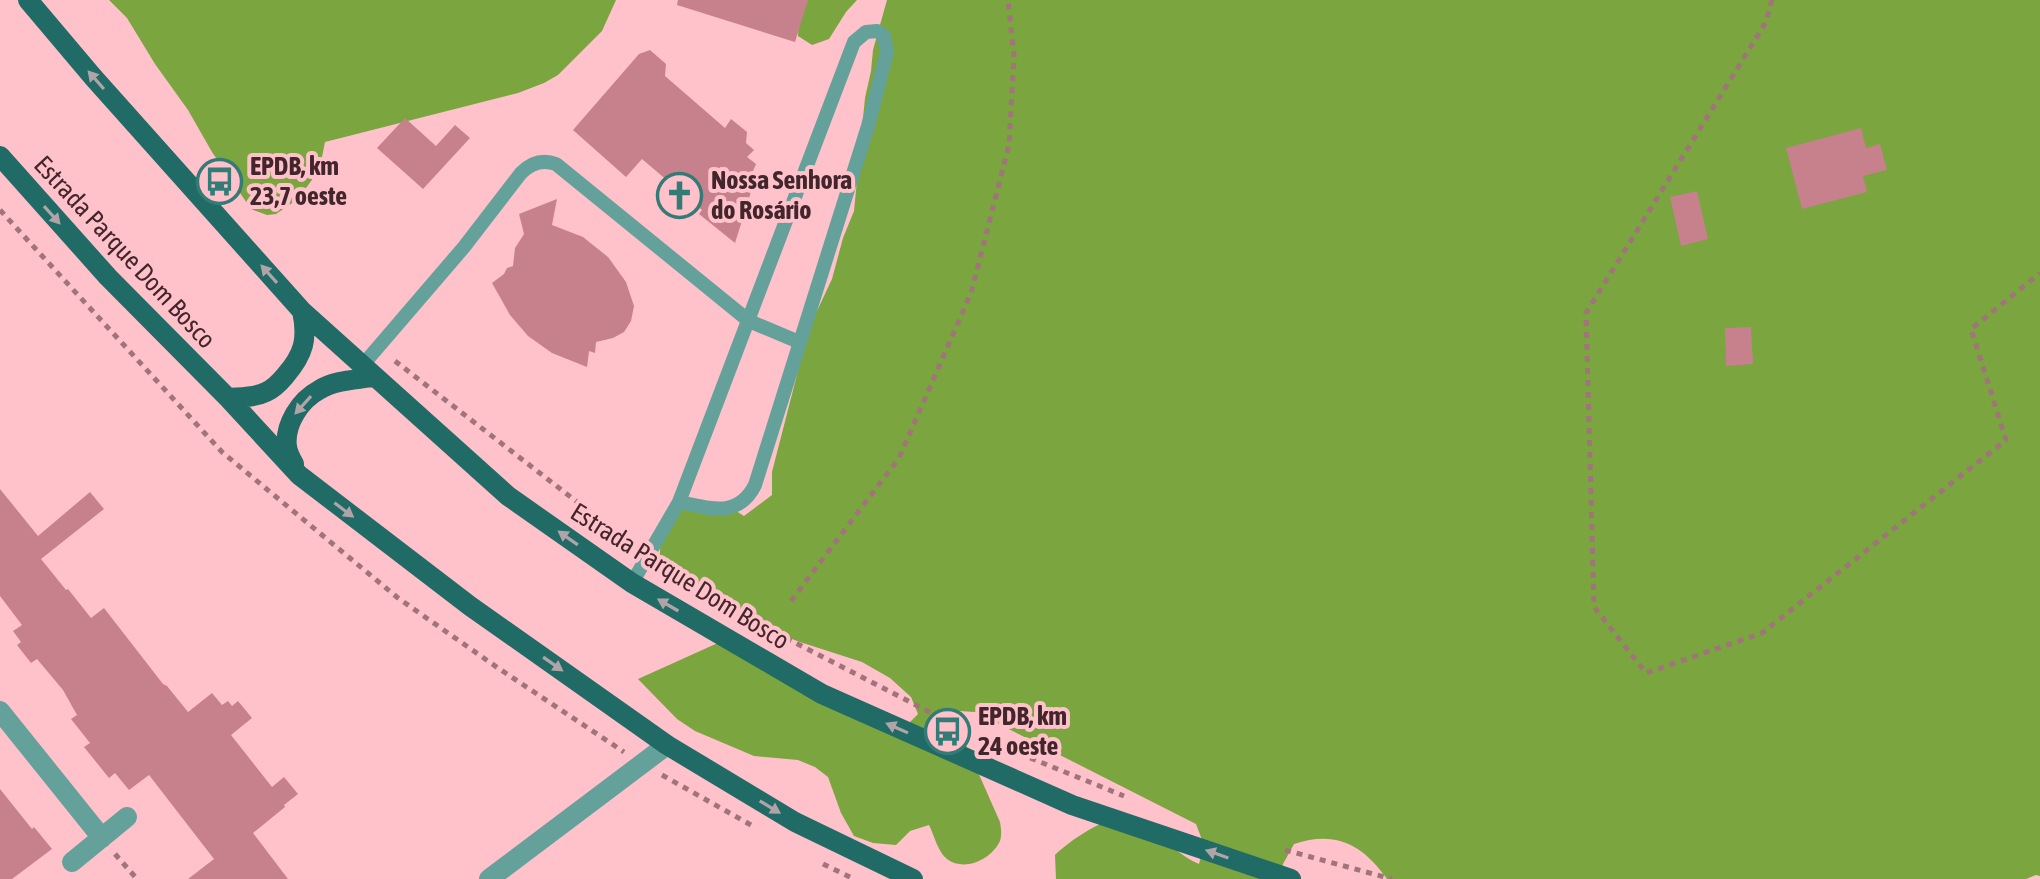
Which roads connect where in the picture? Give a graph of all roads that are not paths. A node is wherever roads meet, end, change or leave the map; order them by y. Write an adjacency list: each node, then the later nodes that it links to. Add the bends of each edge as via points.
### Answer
1 (28, 0): 3 (main road, Estrada Parque Dom Bosco, one-way to 1)
2 (0, 156): 7 (main road, Estrada Parque Dom Bosco, one-way to 7, via 108,277)
3 (302, 311): 6 (main road, Estrada Parque Dom Bosco); 7 (main road, via 305,341 296,364 264,393)
4 (749, 321): 5 (lane); 5 (lane, via 854,42 877,31 885,40 884,64); 6 (lane, via 556,164 538,162 521,173); 9 (lane)
5 (799, 342): 9 (lane, via 751,494 722,510)
6 (367, 372): 8 (main road, one-way to 8, via 317,390 295,413 286,436); 10 (main road, Estrada Parque Dom Bosco, one-way to 6, via 508,496)
7 (228, 398): 8 (main road, Estrada Parque Dom Bosco)
8 (299, 475): 12 (main road, Estrada Parque Dom Bosco, one-way to 12, via 470,606)
9 (679, 502): 10 (lane)
10 (632, 583): 18 (main road, Estrada Parque Dom Bosco, one-way to 10, via 1072,805 822,694)
11 (0, 711): 14 (street)
12 (667, 745): 16 (street); 17 (main road, Estrada Parque Dom Bosco, one-way to 17, via 795,822)
13 (127, 817): 14 (street)
14 (102, 838): 15 (street)
15 (72, 862)
16 (489, 879)
17 (913, 879)
18 (1291, 879)

